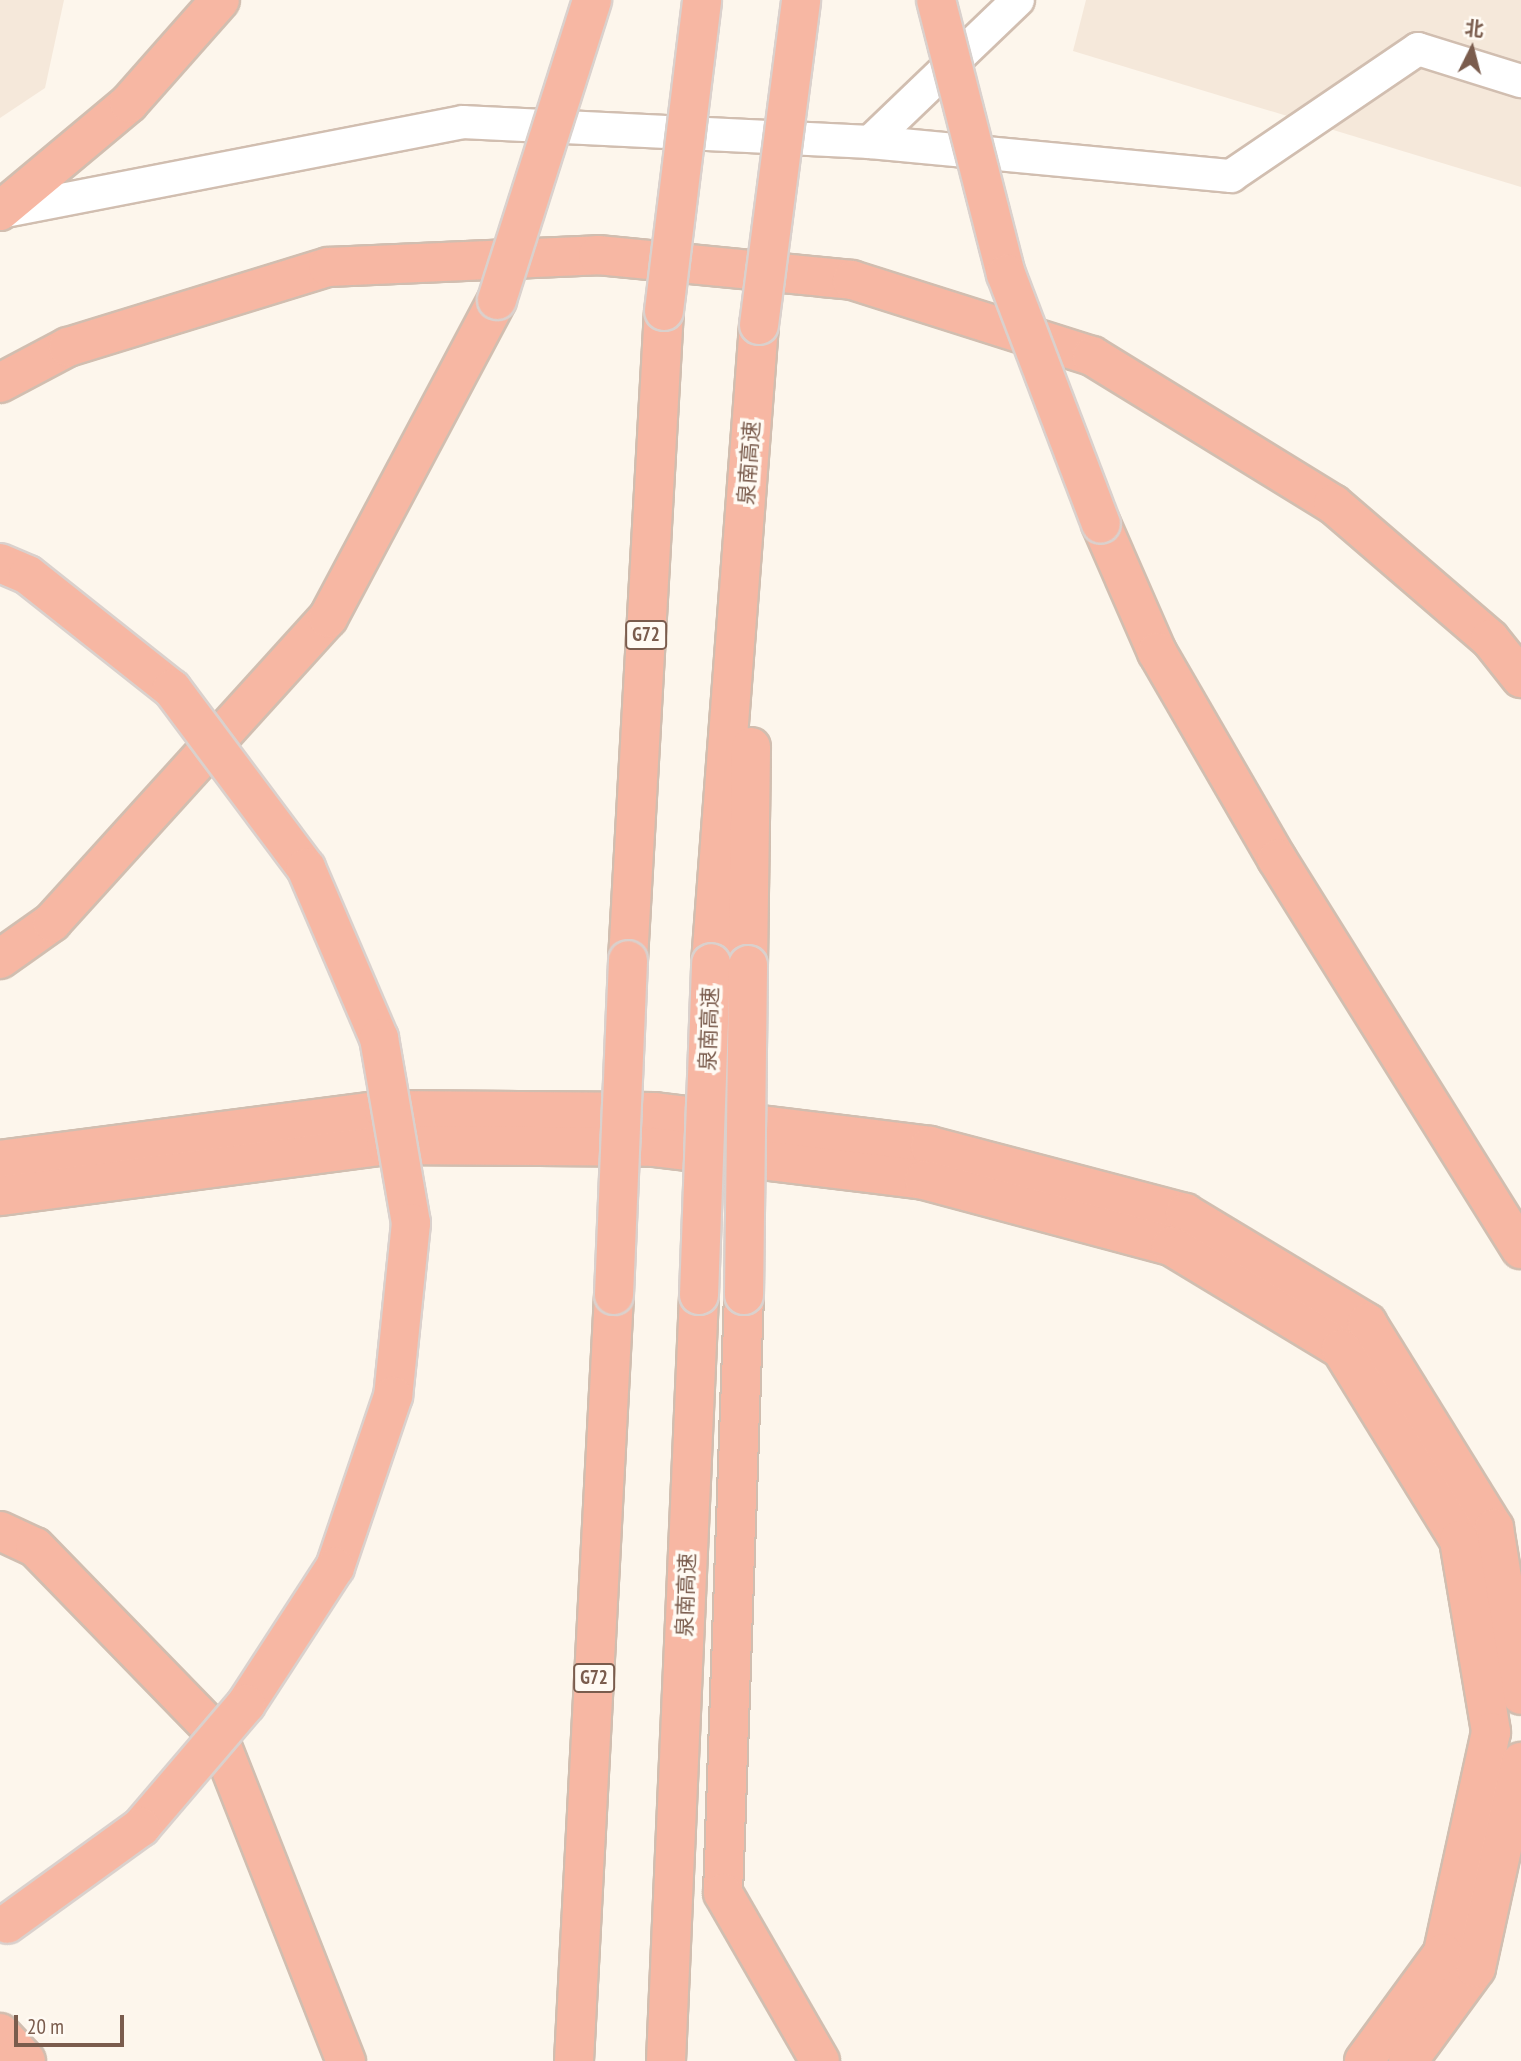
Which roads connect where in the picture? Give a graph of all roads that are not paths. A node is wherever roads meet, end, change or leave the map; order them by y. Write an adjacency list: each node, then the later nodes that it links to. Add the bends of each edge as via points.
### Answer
1 (220, 0): 9 (highway, via 129,103)
2 (592, 0): 14 (highway, bridge, via 497,300 328,618 52,922)
3 (702, 0): 25 (highway, G72, bridge, via 664,311)
4 (801, 0): 10 (highway, 泉南高速, bridge)
5 (936, 0): 17 (highway, bridge, via 1006,274 1101,524 1164,664 1277,859)
6 (1018, 0): 8 (street)
7 (1521, 81): 8 (street, via 1418,50 1231,176)
8 (870, 142): 9 (street, via 463,122)
9 (0, 212)
10 (758, 343): 26 (highway, 泉南高速, bridge, via 711,963); 27 (highway, bridge, via 744,1295 723,1893)
11 (0, 383): 13 (highway, via 68,347 328,267 598,255 852,280 1092,356 1333,504 1490,639)
12 (0, 563): 21 (highway, bridge, via 28,575 172,689 306,867 379,1038 411,1223 393,1396 335,1567 246,1704 141,1827)
13 (1521, 678)
14 (0, 959)
15 (0, 1160): 19 (highway, via 384,1110 655,1112 930,1146 1185,1213 1367,1323 1494,1528)
16 (0, 1196): 28 (highway, via 386,1145 653,1147 924,1181 1171,1246 1341,1349 1459,1540 1491,1732 1443,1953)
17 (1521, 1249)
18 (0, 1531): 24 (highway, via 35,1547 217,1734)
19 (1521, 1695)
20 (1521, 1762): 29 (highway, via 1476,1968)
21 (4, 1926)
22 (0, 2033): 23 (highway)
23 (26, 2061)
24 (346, 2061)
25 (574, 2061)
26 (666, 2061)
27 (820, 2061)
28 (1364, 2061)
29 (1408, 2061)

